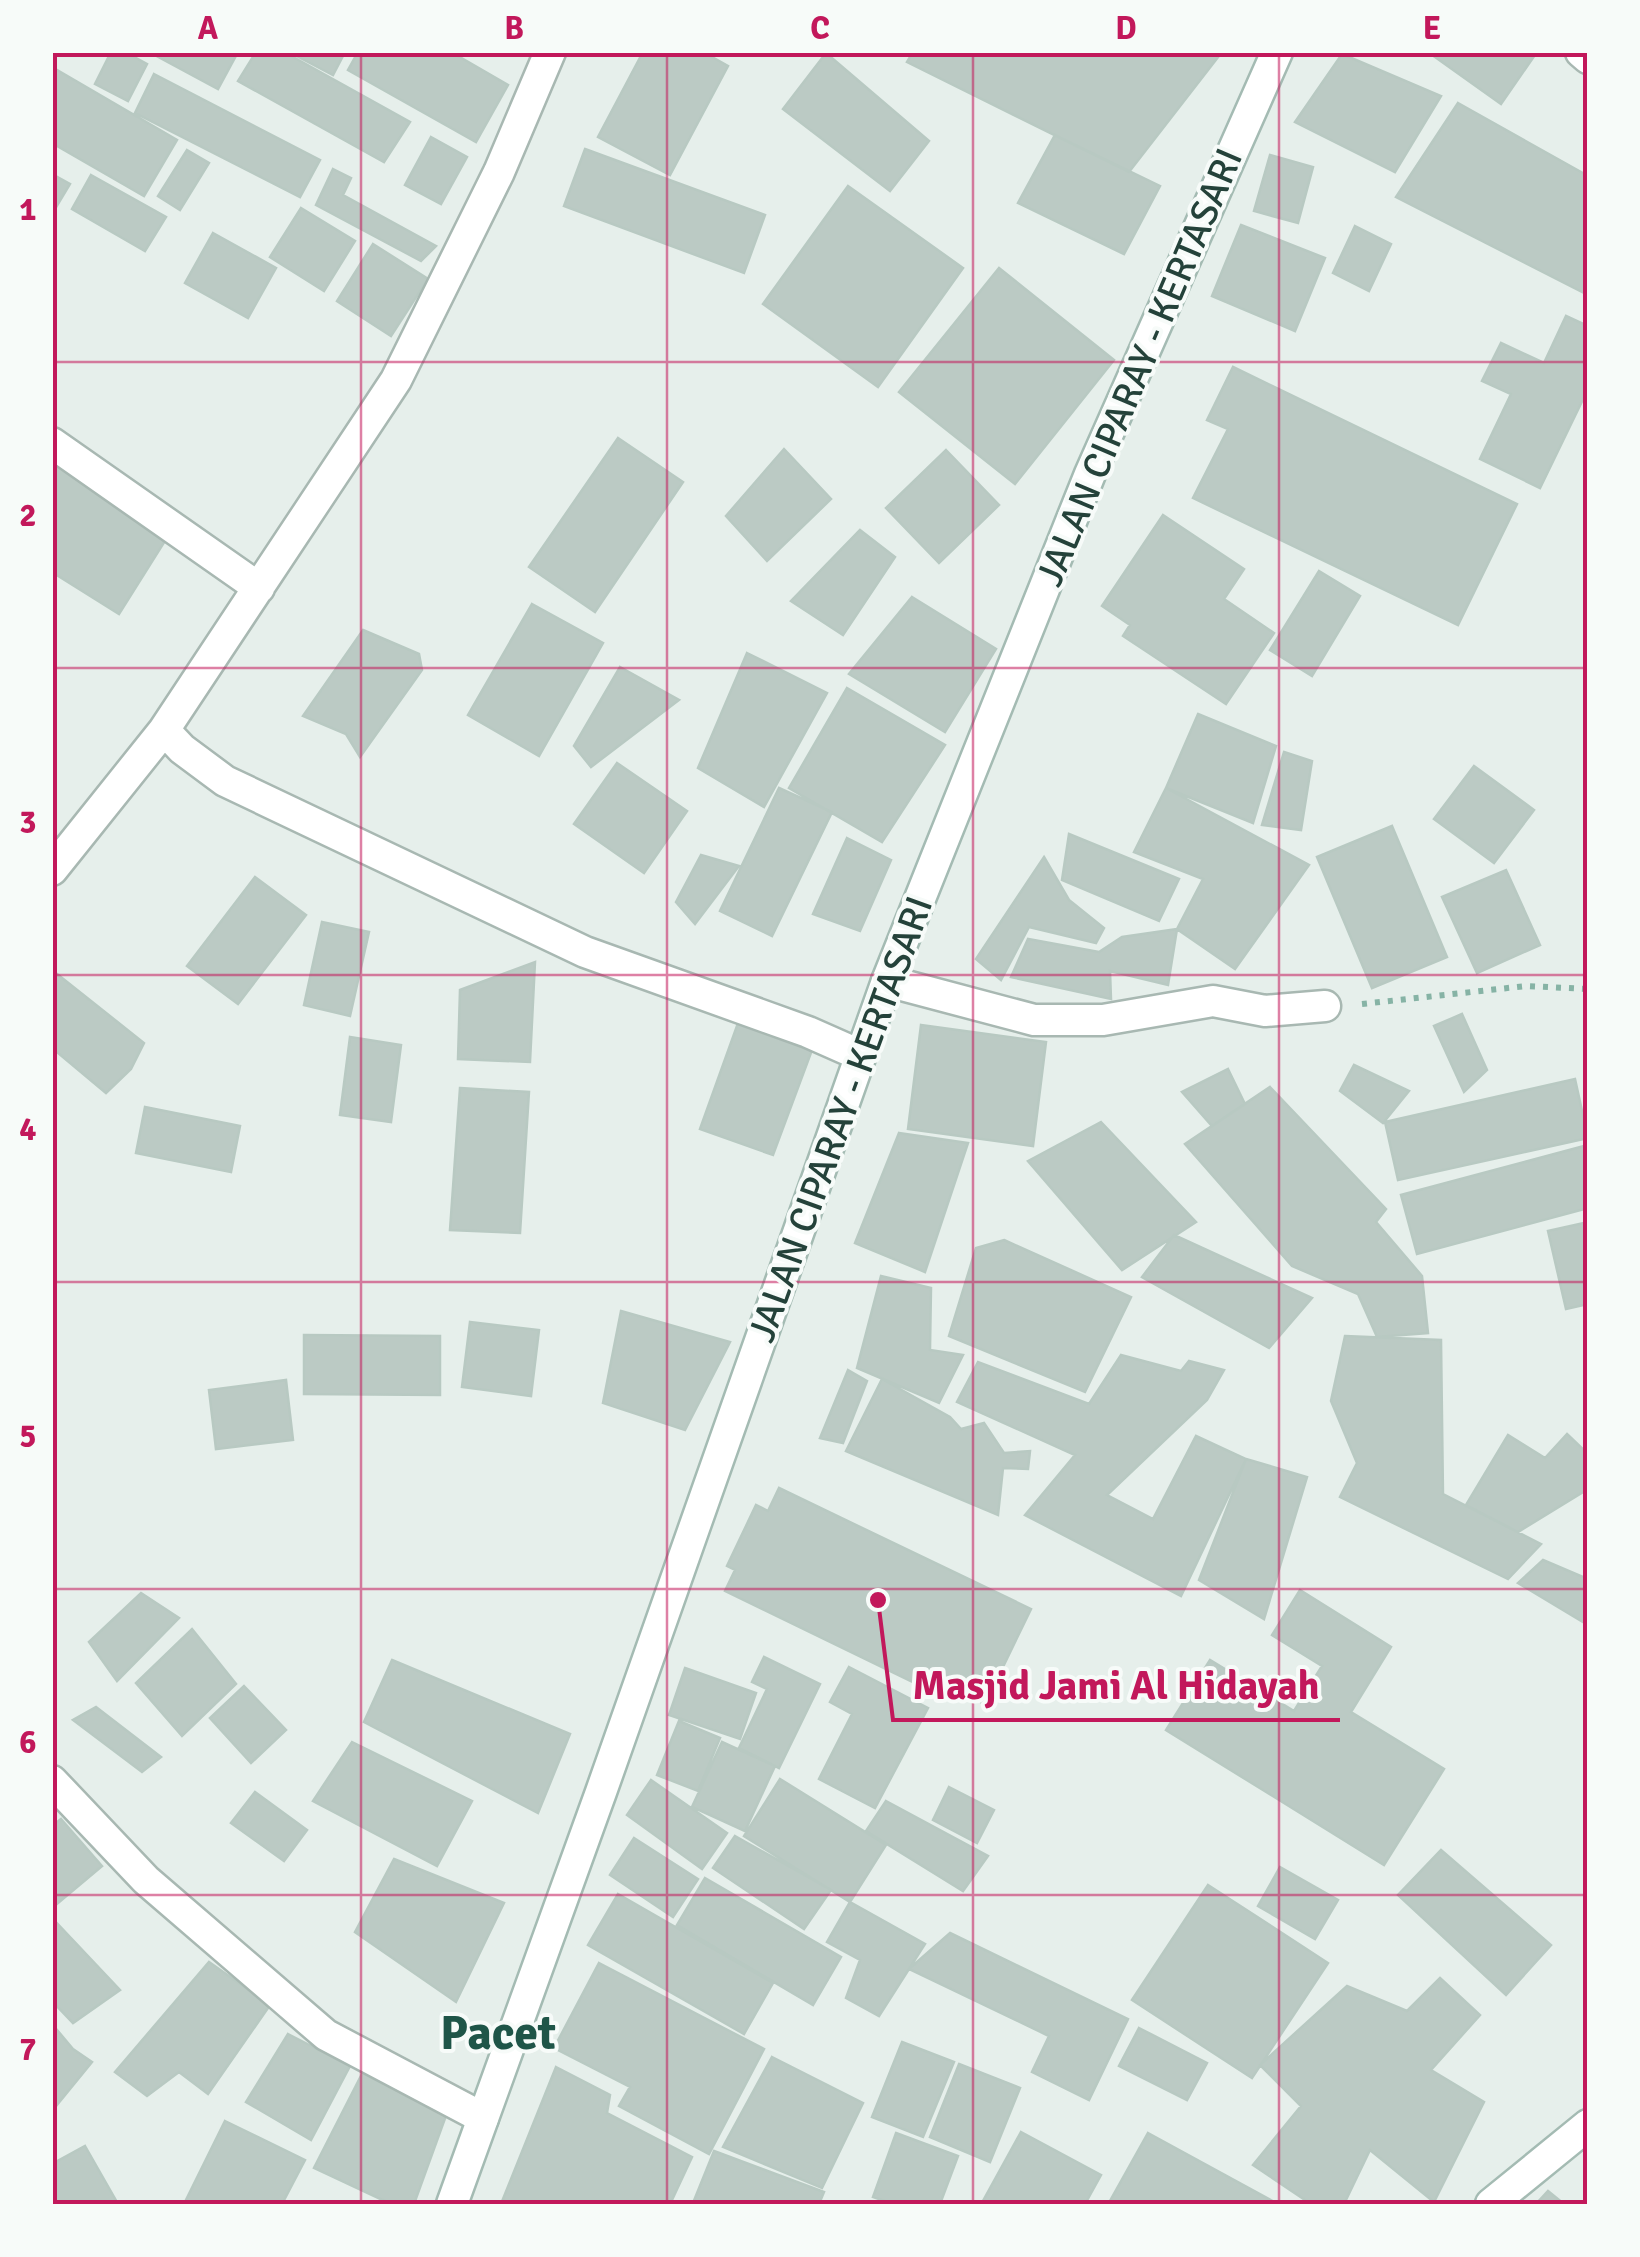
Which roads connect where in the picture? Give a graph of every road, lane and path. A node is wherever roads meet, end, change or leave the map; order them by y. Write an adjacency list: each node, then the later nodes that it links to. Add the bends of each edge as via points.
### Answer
1 (550, 52): 6 (street, via 396,380)
2 (1277, 52): 9 (street, JALAN CIPARAY - KERTASARI, via 1090,474)
3 (1580, 52): 4 (street)
4 (1588, 58)
5 (52, 443): 6 (street)
6 (260, 588): 7 (street)
7 (164, 730): 8 (street); 12 (street, via 225,782 585,952)
8 (52, 870)
9 (886, 981): 11 (street, via 1034,1020 1104,1020 1212,1002 1265,1012); 12 (street, JALAN CIPARAY - KERTASARI)
10 (1588, 989): 11 (path, via 1526,986)
11 (1326, 1006)
12 (860, 1055): 14 (street, JALAN CIPARAY - KERTASARI)
13 (52, 1781): 14 (street, via 146,1880 326,2035)
14 (483, 2118): 16 (street, JALAN CIPARAY - KERTASARI)
15 (1588, 2125): 17 (street)
16 (452, 2204)
17 (1491, 2204)

